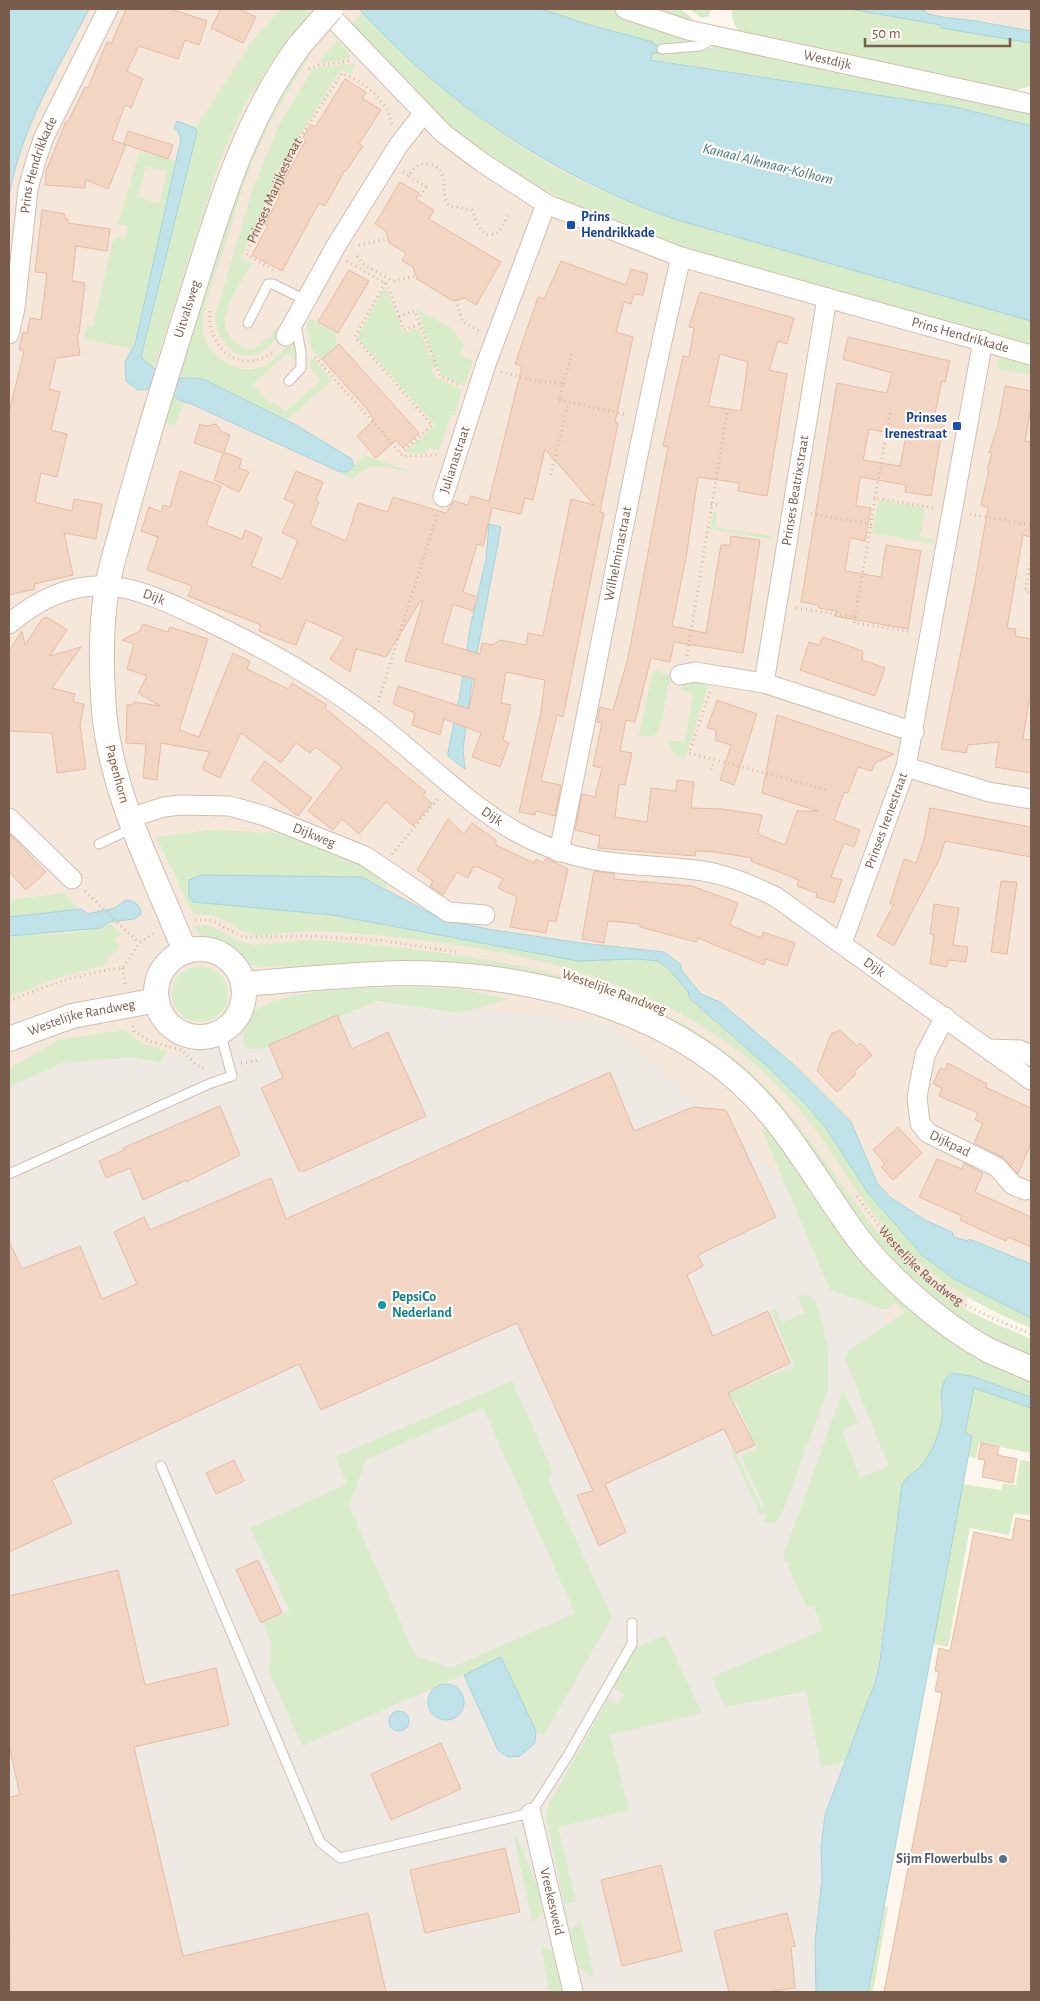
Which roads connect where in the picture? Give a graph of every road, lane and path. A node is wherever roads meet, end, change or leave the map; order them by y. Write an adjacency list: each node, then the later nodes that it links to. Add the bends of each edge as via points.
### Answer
1 (108, 9): 33 (street, Prins Hendrikkade, via 44,137 34,168)
2 (324, 9): 10 (street, Prins Hendrikkade)
3 (331, 9): 59 (street, Uitvalsweg, bridge, via 277,78 242,149 169,366)
4 (625, 9): 5 (street, Westdijk, via 667,24)
5 (719, 36): 6 (lane, via 700,46); 9 (street, Westdijk)
6 (662, 49)
7 (349, 61): 8 (path)
8 (319, 65)
9 (1031, 104)
10 (423, 114): 11 (street); 15 (street, Prins Hendrikkade, via 482,163)
11 (398, 146): 12 (street); 22 (path, Prinses Marijkestraat, via 382,100 342,73 292,150 246,254)
12 (387, 164): 13 (path); 19 (street)
13 (409, 176): 14 (path, via 426,187); 16 (path, via 418,165 438,167 443,172 447,203 472,210 477,227 488,234 499,232)
14 (419, 198)
15 (546, 204): 21 (street, Prins Hendrikkade); 39 (street, Julianastraat)
16 (509, 214)
17 (360, 236): 18 (path, via 356,243 360,246)
18 (388, 239)
19 (332, 252): 24 (path); 26 (street)
20 (357, 256): 23 (path, via 363,264 393,281)
21 (681, 257): 25 (street, Prins Hendrikkade); 46 (street, Wilhelminastraat)
22 (278, 273)
23 (416, 276)
24 (385, 283): 29 (path); 47 (path, via 355,337 432,425)
25 (827, 298): 35 (street, Prins Hendrikkade); 54 (street, Prinses Beatrixstraat)
26 (306, 300): 30 (lane, via 268,284); 32 (street)
27 (456, 300): 34 (path, via 462,321 479,332)
28 (211, 305): 32 (path, via 210,324 214,340 222,351 233,357 247,361 262,359 274,352)
29 (399, 316): 31 (path, via 415,311); 31 (path, via 404,330)
30 (248, 324)
31 (420, 324): 42 (path, via 440,376)
32 (290, 329): 37 (lane)
33 (9, 334)
34 (476, 340)
35 (983, 340): 38 (street, Prins Hendrikkade); 55 (street, Prinses Irenestraat)
36 (573, 350): 41 (path)
37 (301, 353): 40 (lane, via 301,368); 47 (path, via 312,354)
38 (1031, 355)
39 (485, 368): 41 (path); 42 (street, Julianastraat)
40 (289, 381)
41 (563, 384): 43 (path, via 560,400)
42 (476, 392): 48 (street, Julianastraat)
43 (568, 403): 46 (path); 49 (path)
44 (891, 409): 51 (path)
45 (727, 413): 52 (path)
46 (645, 419): 79 (street, Wilhelminastraat)
47 (401, 453): 48 (path, via 403,456)
48 (458, 454): 50 (street, Julianastraat)
49 (551, 475)
50 (443, 497): 68 (path, Julianastraat)
51 (875, 498): 55 (path); 56 (path)
52 (711, 504): 53 (path); 65 (path)
53 (720, 504)
54 (793, 511): 56 (path); 61 (street, Prinses Beatrixstraat)
55 (952, 511): 57 (path); 64 (street, Prinses Irenestraat)
56 (871, 524): 62 (path)
57 (1031, 525)
58 (1031, 560): 60 (path, via 1025,591)
59 (107, 586): 63 (street, Dijk, via 78,588 49,597); 68 (street, Dijk, via 163,600 253,643 310,676); 77 (street, Papenhorn, via 101,651 104,711 112,765)
60 (1031, 593)
61 (777, 605): 62 (path); 67 (street, Prinses Beatrixstraat)
62 (855, 617): 64 (path, via 854,623)
63 (9, 624)
64 (930, 635): 69 (street, Prinses Irenestraat)
65 (683, 674): 66 (street)
66 (715, 675): 67 (street); 70 (path, via 688,753)
67 (764, 682): 69 (street)
68 (373, 719): 73 (street, Dijk)
69 (914, 732): 71 (street, Prinses Irenestraat)
70 (714, 761): 72 (path); 74 (path)
71 (906, 767): 75 (street, via 989,792); 87 (street, Prinses Irenestraat)
72 (711, 770)
73 (451, 784): 79 (street, Dijk, via 500,822); 80 (path)
74 (828, 790)
75 (1031, 799)
76 (9, 818): 81 (street)
77 (131, 823): 78 (lane); 80 (street, Dijkweg, via 164,807 230,806 321,837 366,856); 88 (street, Papenhorn)
78 (99, 844)
79 (559, 852): 87 (street, Dijk, via 581,859 702,871 732,878 776,897)
80 (380, 868): 83 (street, Dijkweg, via 448,912)
81 (72, 879)
82 (98, 903): 86 (path)
83 (485, 914)
84 (193, 920): 89 (path, via 210,920 243,937 378,940)
85 (154, 933): 86 (path)
86 (139, 942): 90 (path)
87 (842, 944): 95 (street, Dijk)
88 (185, 952): 92 (street, via 197,949 221,954 239,972); 93 (street, via 166,966 157,988)
89 (463, 953)
90 (123, 968): 91 (path); 94 (path, via 102,970 54,983)
91 (125, 984)
92 (243, 984): 97 (street, via 242,1007 230,1026); 109 (street, Westelijke Randweg, via 362,975 457,976 506,981 583,998 646,1022 706,1057 756,1099 773,1117 858,1238 892,1276 971,1339)
93 (157, 1000): 97 (street, via 167,1022 181,1032 198,1037); 98 (street, Westelijke Randweg, via 72,1016)
94 (9, 1001)
95 (945, 1017): 99 (street, Dijk); 106 (street, Dijkpad, via 925,1055 917,1097 920,1123 928,1132 997,1167 1013,1185)
96 (133, 1026): 103 (path, via 134,1031 149,1040 182,1050 202,1069)
97 (220, 1032): 105 (lane, via 232,1076)
98 (9, 1039)
99 (989, 1049): 100 (street, via 1020,1050); 104 (street, Dijk)
100 (1031, 1056)
101 (260, 1060): 102 (path)
102 (253, 1061)
103 (212, 1070)
104 (1031, 1080)
105 (9, 1174)
106 (1025, 1190)
107 (856, 1195): 108 (path, Westelijke Randweg, via 876,1223 933,1282 981,1313)
108 (1031, 1334)
109 (1031, 1369)
110 (161, 1466): 112 (lane, via 320,1842 340,1858)
111 (632, 1623): 112 (lane, via 632,1644 567,1757)
112 (531, 1812): 113 (street, Vreekesweid)
113 (573, 1992)

